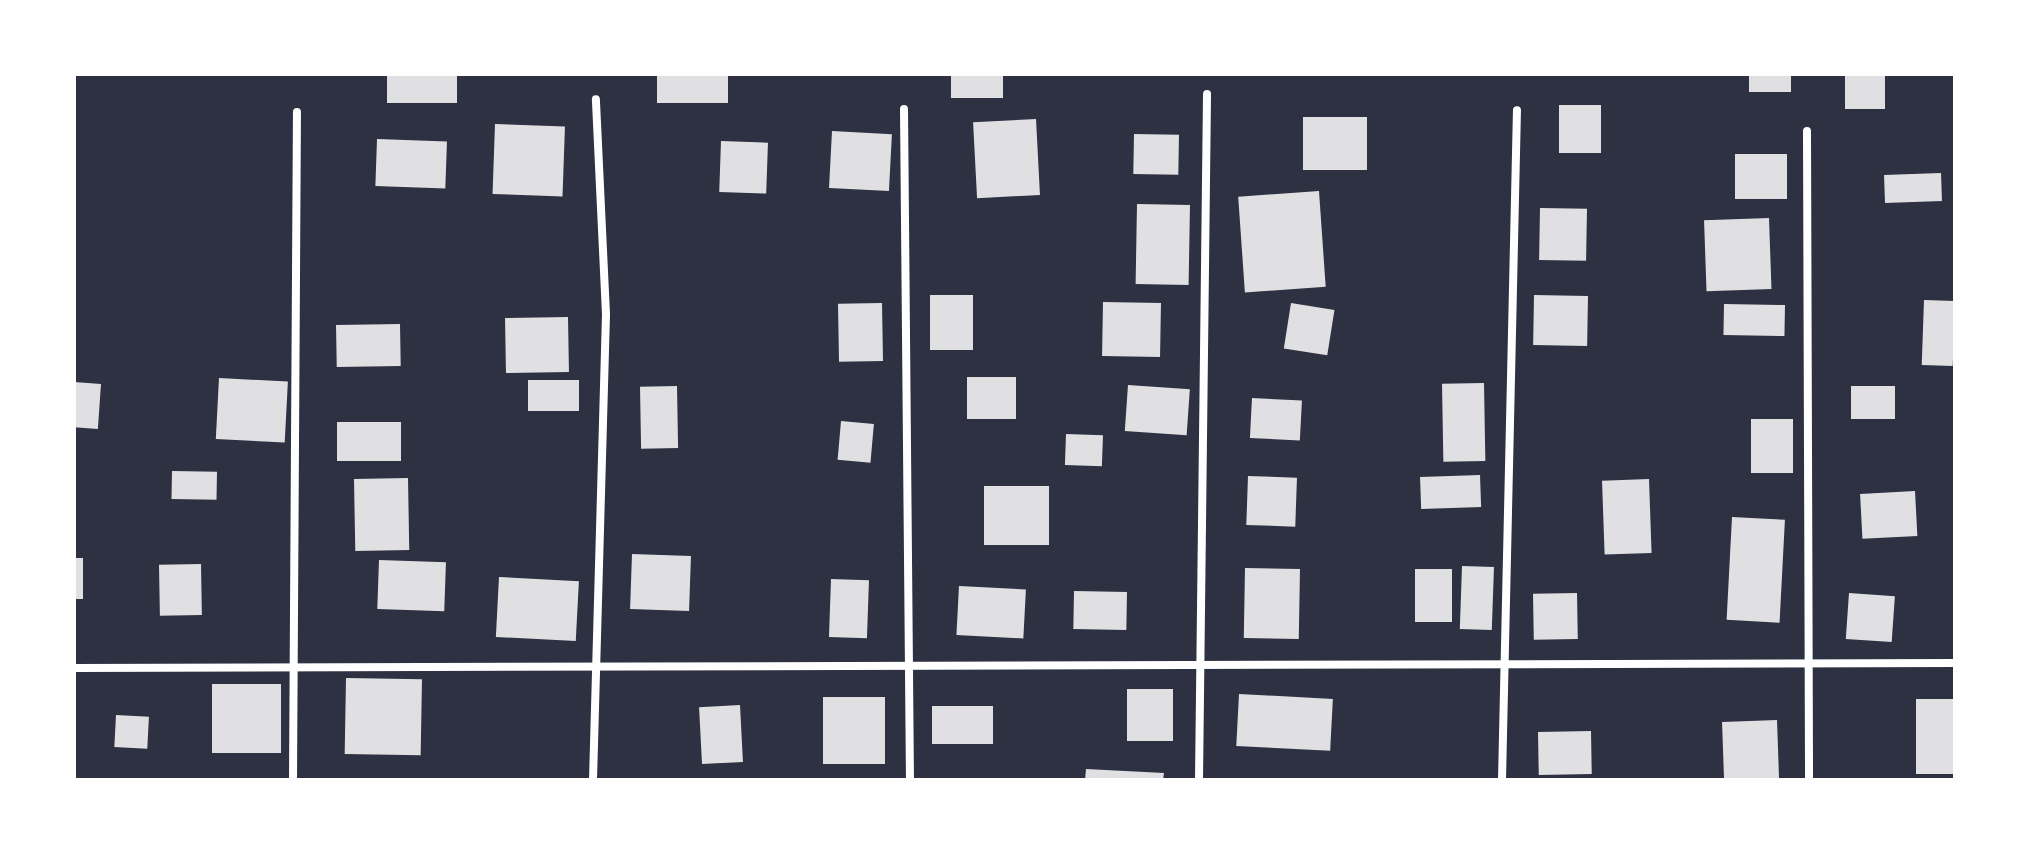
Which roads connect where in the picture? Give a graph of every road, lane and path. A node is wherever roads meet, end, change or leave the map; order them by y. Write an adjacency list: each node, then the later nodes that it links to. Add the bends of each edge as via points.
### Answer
1 (1207, 94): 10 (street)
2 (596, 99): 13 (street, via 606,314)
3 (904, 109): 7 (street)
4 (1517, 110): 11 (street)
5 (297, 112): 12 (street)
6 (1807, 131): 8 (street)
7 (910, 663): 10 (street); 13 (street); 17 (street)
8 (1809, 663): 9 (street); 11 (street); 20 (street)
9 (1955, 663)
10 (1199, 665): 11 (street); 18 (street)
11 (1501, 665): 19 (street)
12 (295, 667): 13 (street); 14 (street); 15 (street)
13 (593, 667): 16 (street)
14 (74, 668)
15 (293, 780)
16 (593, 780)
17 (910, 780)
18 (1199, 780)
19 (1502, 780)
20 (1809, 780)

